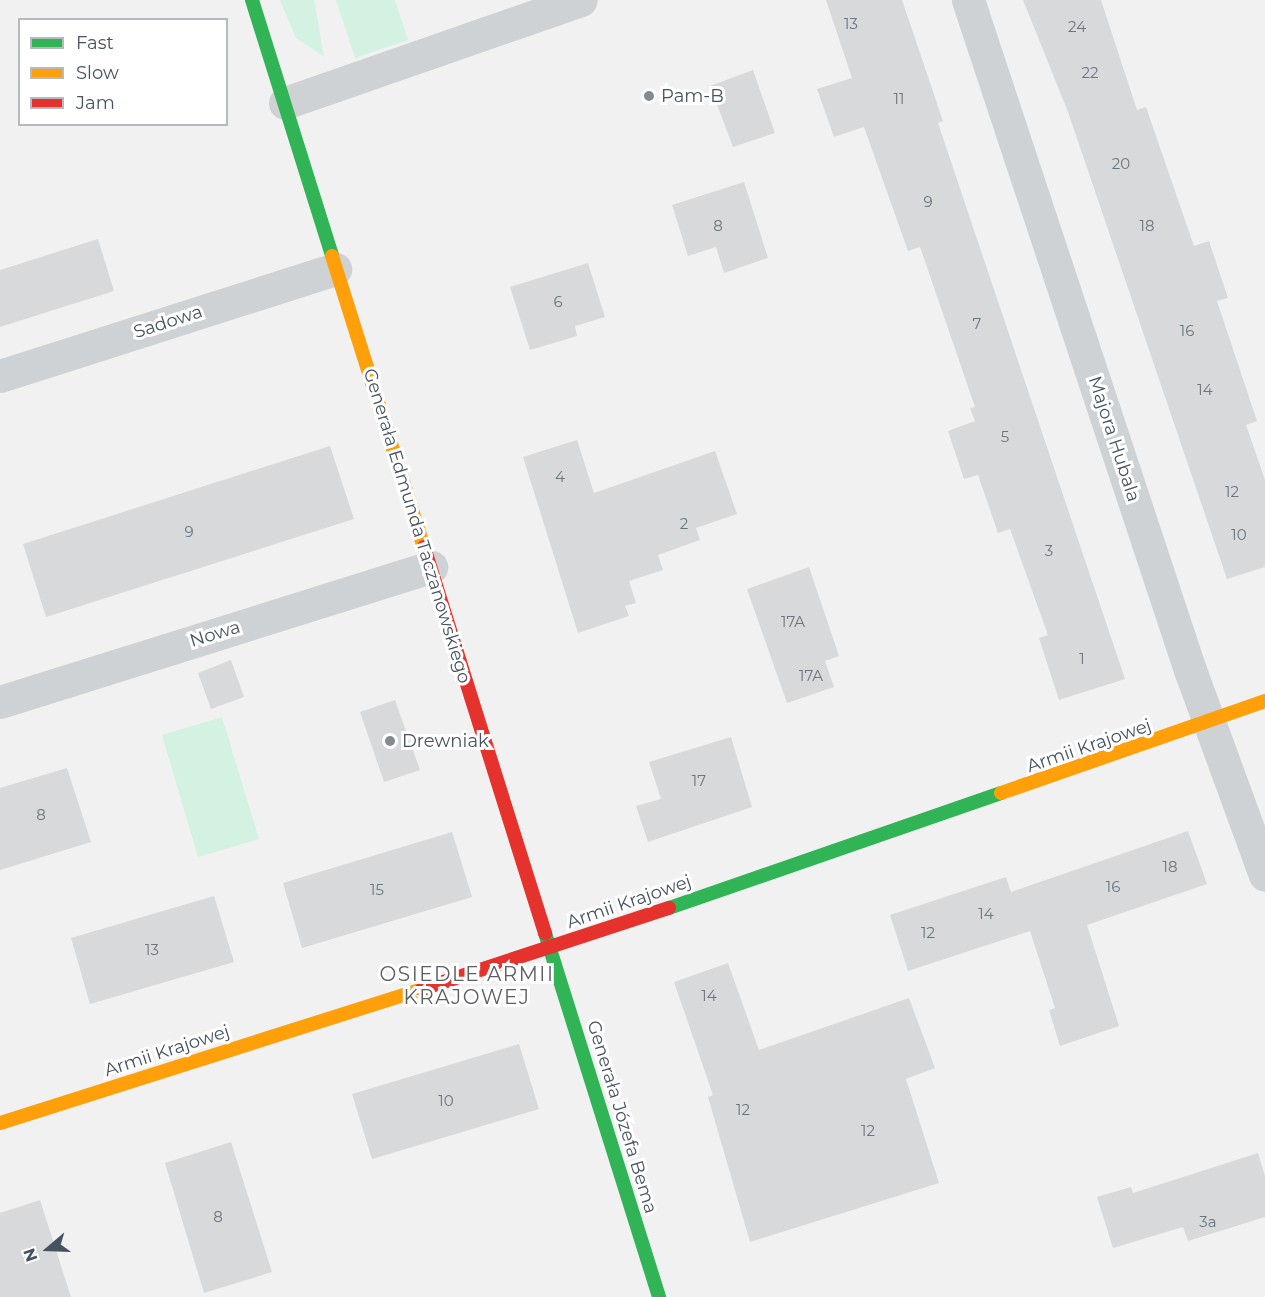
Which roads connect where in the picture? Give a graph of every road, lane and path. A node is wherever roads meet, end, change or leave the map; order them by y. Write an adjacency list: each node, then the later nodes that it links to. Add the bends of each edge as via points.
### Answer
1 (252, 0): 4 (street, Generała Edmunda Taczanowskiego)
2 (580, 0): 4 (street)
3 (969, 0): 10 (street, Majora Hubala)
4 (285, 103): 5 (street, Generała Edmunda Taczanowskiego)
5 (335, 269): 6 (street, Sadowa); 7 (street, Generała Edmunda Taczanowskiego)
6 (0, 376)
7 (431, 567): 9 (street, Nowa); 12 (street, Generała Edmunda Taczanowskiego)
8 (1265, 701): 10 (street, Armii Krajowej)
9 (0, 702)
10 (1208, 723): 11 (street, Majora Hubala); 12 (street, Armii Krajowej)
11 (1265, 875)
12 (550, 948): 13 (street, Armii Krajowej); 14 (street, Generała Józefa Bema)
13 (0, 1123)
14 (659, 1297)

